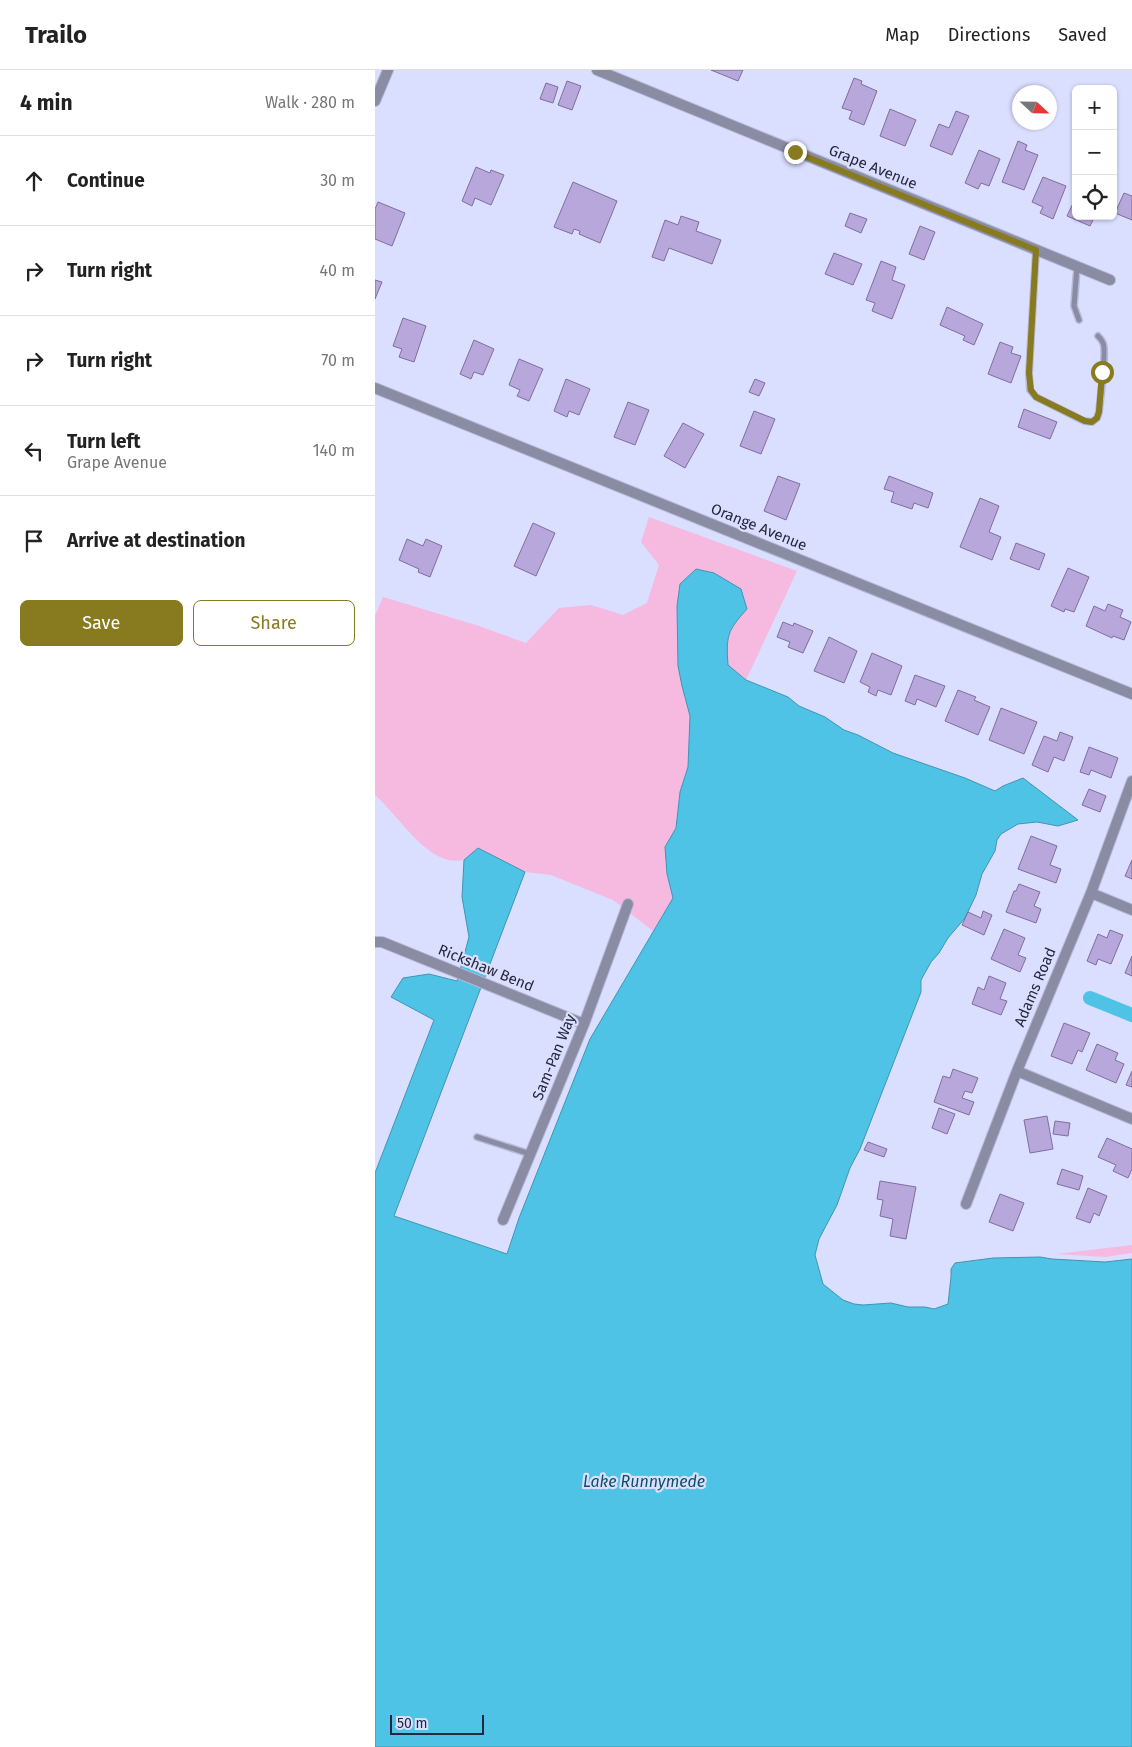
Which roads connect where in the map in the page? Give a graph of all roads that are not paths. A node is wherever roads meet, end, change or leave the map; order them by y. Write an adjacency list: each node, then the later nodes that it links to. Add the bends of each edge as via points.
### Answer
1 (388, 70): 3 (street)
2 (597, 70): 4 (street, Grape Avenue)
3 (375, 101)
4 (1036, 250): 5 (street, Grape Avenue); 8 (lane, via 1029,373 1031,390 1036,397 1085,421 1092,422 1097,418 1105,354)
5 (1077, 267): 6 (street, Grape Avenue); 7 (lane, via 1074,306)
6 (1110, 280)
7 (1079, 320)
8 (1098, 336)
9 (375, 388): 10 (street, Orange Avenue)
10 (1132, 694)
11 (1132, 781): 12 (street, Adams Road)
12 (1091, 893): 14 (street); 17 (street, Adams Road)
13 (628, 904): 16 (street, Sam-Pan Way)
14 (1132, 910)
15 (375, 942): 16 (street, Rickshaw Bend, via 382,942)
16 (584, 1024): 20 (street, Sam-Pan Way)
17 (1017, 1072): 18 (street); 21 (street, Adams Road)
18 (1132, 1119)
19 (477, 1137): 20 (lane)
20 (530, 1154): 22 (street, Sam-Pan Way)
21 (966, 1204)
22 (503, 1220)

